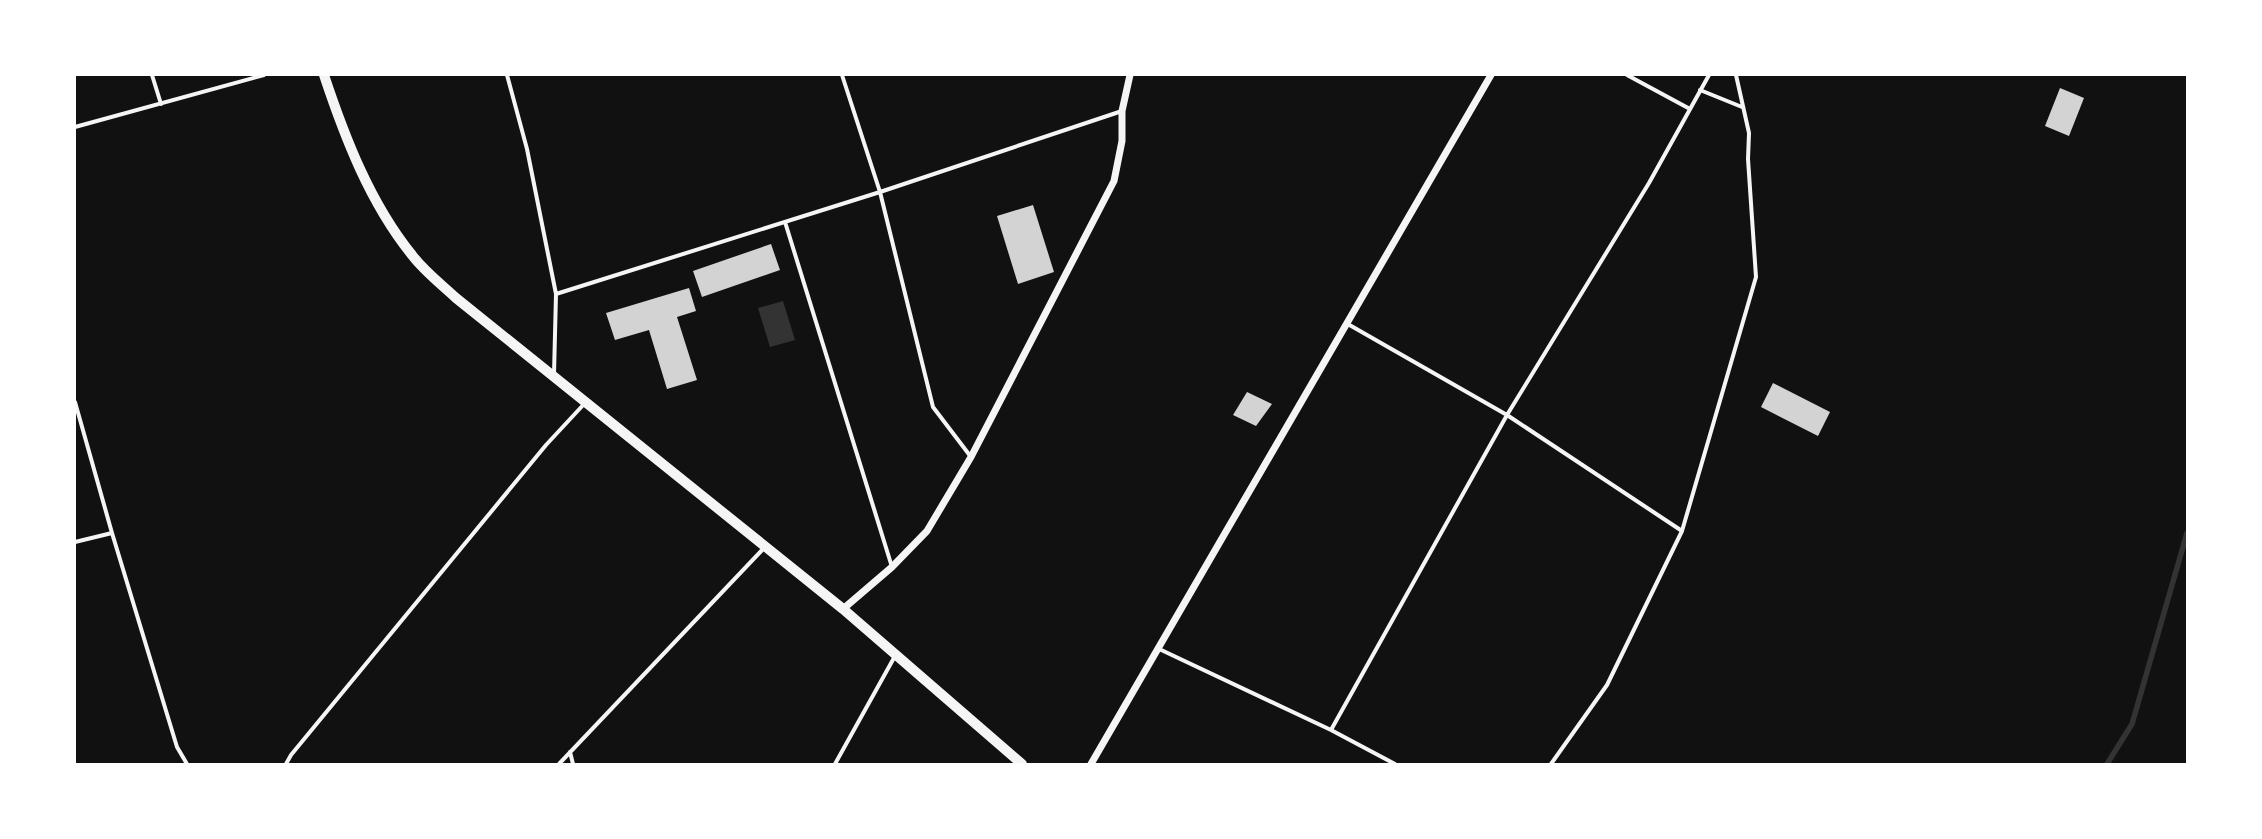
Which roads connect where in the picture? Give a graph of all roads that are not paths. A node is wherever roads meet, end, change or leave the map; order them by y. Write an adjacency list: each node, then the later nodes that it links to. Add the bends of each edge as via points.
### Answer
1 (152, 75): 12 (street)
2 (264, 75): 12 (street)
3 (324, 75): 21 (main road, via 340,124 381,213 412,256 456,298)
4 (507, 75): 19 (street, via 527,149)
5 (842, 75): 17 (street)
6 (1130, 75): 15 (street)
7 (1491, 75): 20 (street)
8 (1627, 75): 14 (street)
9 (1709, 75): 11 (street)
10 (1736, 75): 13 (street)
11 (1700, 90): 13 (street); 14 (street)
12 (161, 104): 16 (street)
13 (1742, 107): 26 (street, via 1749,133 1748,159 1756,277)
14 (1690, 109): 24 (street, via 1649,183)
15 (1122, 111): 17 (street); 25 (street, via 1122,141 1114,181)
16 (75, 127)
17 (880, 192): 18 (street); 25 (street, via 933,407)
18 (784, 222): 19 (street); 30 (street)
19 (556, 294): 21 (street)
20 (1346, 323): 24 (street); 32 (street)
21 (554, 376): 23 (main road)
22 (75, 402): 27 (street)
23 (585, 404): 29 (main road); 37 (street, via 546,444)
24 (1508, 415): 26 (street); 34 (street)
25 (971, 456): 30 (street, via 927,531)
26 (1682, 530): 44 (street, via 1607,685)
27 (112, 533): 28 (street); 36 (street, via 177,747)
28 (75, 542)
29 (765, 547): 31 (main road); 35 (street)
30 (892, 567): 31 (street)
31 (843, 609): 33 (main road)
32 (1157, 648): 34 (street); 42 (street)
33 (896, 654): 40 (street); 41 (main road)
34 (1331, 730): 43 (street)
35 (570, 752): 38 (street); 39 (street)
36 (187, 764)
37 (286, 764)
38 (559, 764)
39 (573, 764)
40 (835, 764)
41 (1022, 764)
42 (1091, 764)
43 (1396, 764)
44 (1551, 764)

